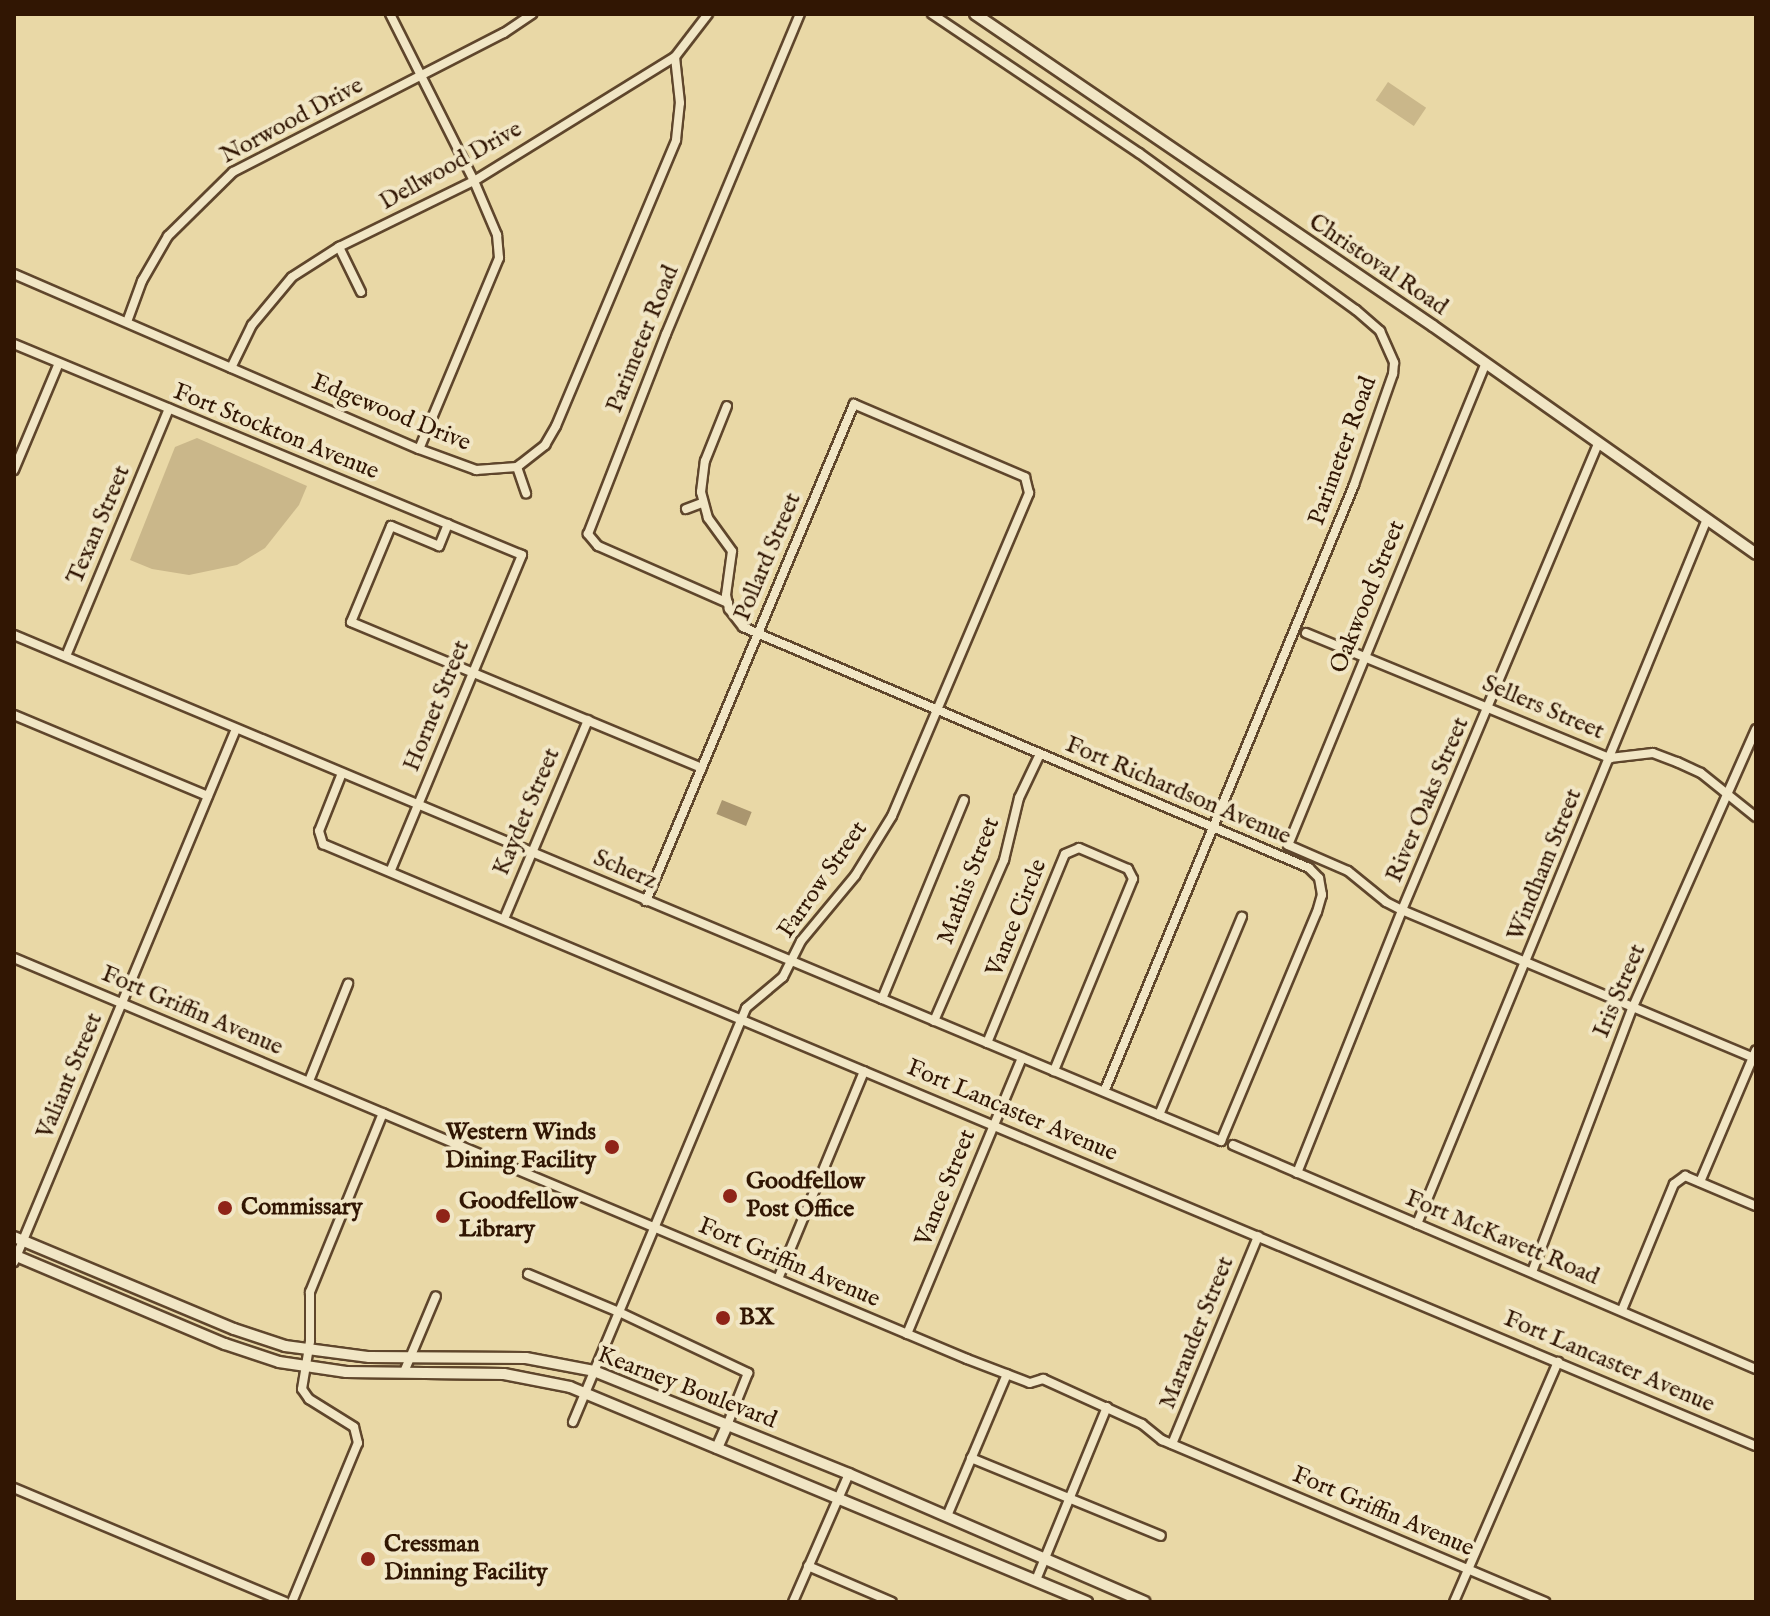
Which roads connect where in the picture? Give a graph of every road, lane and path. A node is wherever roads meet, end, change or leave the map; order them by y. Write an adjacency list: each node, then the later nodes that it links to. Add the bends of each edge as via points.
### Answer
1 (390, 14): 8 (street)
2 (532, 14): 8 (street, Norwood Drive)
3 (708, 14): 7 (street, Dellwood Drive)
4 (800, 14): 32 (street, Parimeter Road, via 588,534 598,546)
5 (932, 14): 54 (street, Parimeter Road, via 1139,153 1356,310 1380,331 1392,353 1393,374 1367,451)
6 (975, 14): 16 (street, Christoval Road)
7 (675, 57): 9 (street, Dellwood Drive); 22 (street, via 680,103 676,140 556,426 545,445)
8 (421, 76): 9 (street); 13 (street, Norwood Drive, via 233,172 168,236 142,281)
9 (474, 181): 10 (street, Dellwood Drive); 21 (street, via 497,235 499,258)
10 (339, 247): 12 (street); 17 (street, Dellwood Drive, via 292,277 252,325)
11 (14, 274): 13 (street, Edgewood Drive)
12 (361, 292)
13 (127, 322): 17 (street, Edgewood Drive)
14 (14, 344): 15 (street, Fort Stockton Avenue)
15 (59, 363): 19 (street, Fort Stockton Avenue); 23 (street)
16 (1485, 365): 20 (street, Christoval Road); 37 (street, Oakwood Street)
17 (231, 368): 21 (street, Edgewood Drive)
18 (727, 406): 26 (street, via 705,461)
19 (169, 409): 29 (street, Fort Stockton Avenue); 36 (street, Texan Street)
20 (1598, 444): 28 (street, Christoval Road); 39 (street, River Oaks Street)
21 (419, 449): 22 (street, Edgewood Drive, via 476,470)
22 (517, 467): 25 (street)
23 (14, 470)
24 (1028, 480): 35 (street, Pollard Street, via 854,404); 40 (street, Farrow Street, via 1029,493)
25 (526, 493)
26 (702, 503): 27 (street); 32 (street, via 732,551)
27 (686, 509)
28 (1707, 519): 30 (street, Christoval Road); 46 (street, Windham Street)
29 (448, 524): 31 (street, Fort Stockton Avenue); 38 (street, via 439,546 391,526 351,622)
30 (1756, 554)
31 (522, 555): 38 (street, Hornet Street)
32 (728, 603): 35 (street, via 738,622)
33 (1306, 633): 37 (street, Sellers Street)
34 (14, 635): 36 (street, Scherz)
35 (757, 635): 40 (street, Fort Richardson Avenue); 47 (street, Pollard Street)
36 (66, 656): 43 (street, Scherz)
37 (1364, 657): 39 (street, Sellers Street); 58 (street, Oakwood Street, via 1288,845 1348,871)
38 (473, 672): 42 (street); 52 (street, Hornet Street)
39 (1490, 707): 46 (street, Sellers Street); 58 (street, River Oaks Street)
40 (936, 710): 45 (street, Fort Richardson Avenue); 62 (street, Farrow Street, via 881,835 842,894 806,934)
41 (14, 715): 49 (street)
42 (588, 720): 47 (street); 55 (street, Kaydet Street)
43 (236, 729): 48 (street, Scherz); 49 (street, Valiant Street)
44 (1756, 729): 50 (street, Iris Street)
45 (1040, 754): 54 (street, Fort Richardson Avenue); 69 (street, Mathis Street, via 1019,798 1004,860)
46 (1610, 758): 50 (street, Sellers Street, via 1653,753 1701,773); 63 (street, Windham Street)
47 (702, 768): 57 (street, Pollard Street)
48 (342, 773): 52 (street, Scherz); 56 (street, Fort Lancaster Avenue, via 320,840)
49 (208, 796): 66 (street, Valiant Street)
50 (1729, 797): 53 (street, Sellers Street); 67 (street, Iris Street)
51 (964, 800): 65 (street)
52 (419, 804): 55 (street, Scherz); 56 (street, Hornet Street)
53 (1756, 817)
54 (1213, 826): 76 (street, Parimeter Road); 80 (street, Fort Richardson Avenue, via 1309,868 1319,878 1322,895)
55 (532, 852): 57 (street, Scherz); 60 (street, Kaydet Street)
56 (390, 872): 60 (street, Fort Lancaster Avenue)
57 (646, 901): 62 (street, Scherz)
58 (1402, 910): 63 (street); 82 (street, River Oaks Street)
59 (1242, 917): 78 (street)
60 (504, 919): 68 (street, Fort Lancaster Avenue)
61 (14, 958): 66 (street, Fort Griffin Avenue)
62 (792, 961): 65 (street, Scherz); 68 (street, Farrow Street, via 779,983 751,1002)
63 (1528, 962): 67 (street); 85 (street, Windham Street)
64 (348, 984): 75 (street)
65 (882, 999): 69 (street, Scherz)
66 (123, 1003): 75 (street, Fort Griffin Avenue); 88 (street, Valiant Street)
67 (1632, 1009): 71 (street); 90 (street, Iris Street)
68 (741, 1020): 73 (street, Fort Lancaster Avenue); 86 (street, Farrow Street)
69 (934, 1021): 70 (street, Scherz)
70 (987, 1043): 72 (street, Scherz); 74 (street, Vance Circle, via 1065,854 1079,848 1128,869 1133,879)
71 (1755, 1056): 83 (street)
72 (1022, 1058): 74 (street, Scherz); 79 (street, Vance Street)
73 (864, 1071): 79 (street, Fort Lancaster Avenue); 92 (street)
74 (1054, 1071): 76 (street, Scherz)
75 (309, 1081): 77 (street, Fort Griffin Avenue)
76 (1104, 1092): 78 (street, Scherz)
77 (383, 1113): 86 (street, Fort Griffin Avenue); 97 (street, via 311,1285)
78 (1159, 1115): 80 (street, Scherz)
79 (994, 1125): 87 (street, Fort Lancaster Avenue); 96 (street, Vance Street)
80 (1221, 1141)
81 (1233, 1145): 82 (street, Fort McKavett Road)
82 (1297, 1173): 85 (street, Fort McKavett Road)
83 (1700, 1182): 84 (street); 94 (street, via 1685,1176 1674,1184)
84 (1756, 1206)
85 (1417, 1224): 90 (street, Fort McKavett Road)
86 (654, 1228): 92 (street, Fort Griffin Avenue); 95 (street, Farrow Street)
87 (1258, 1236): 99 (street, Fort Lancaster Avenue); 109 (street, Marauder Street)
88 (18, 1238): 89 (street, Valiant Street); 97 (street, Kearney Boulevard, via 242,1333)
89 (15, 1258): 100 (street, Kearney Boulevard, via 225,1344)
90 (1532, 1272): 94 (street, Fort McKavett Road)
91 (528, 1274): 95 (street)
92 (778, 1279): 96 (street, Fort Griffin Avenue)
93 (436, 1296): 98 (street)
94 (1622, 1310): 101 (street, Fort McKavett Road)
95 (619, 1312): 102 (street, Farrow Street); 108 (street, via 748,1373)
96 (907, 1334): 104 (street, Fort Griffin Avenue)
97 (308, 1351): 98 (street, Kearney Boulevard); 100 (street)
98 (410, 1357): 102 (street, Kearney Boulevard, via 526,1358); 103 (street)
99 (1558, 1362): 110 (street, Fort Lancaster Avenue); 121 (street)
100 (304, 1367): 103 (street, Kearney Boulevard); 124 (street, via 304,1394 354,1427 358,1443)
101 (1756, 1369)
102 (594, 1371): 105 (street, Farrow Street); 108 (street, Kearney Boulevard)
103 (404, 1372): 105 (street, Kearney Boulevard, via 513,1375)
104 (1007, 1374): 106 (street, Fort Griffin Avenue, via 1030,1383 1043,1379); 112 (street)
105 (585, 1392): 107 (street, Farrow Street); 111 (street, Kearney Boulevard)
106 (1107, 1407): 109 (street, Fort Griffin Avenue); 115 (street)
107 (573, 1422)
108 (728, 1423): 111 (street); 113 (street, Kearney Boulevard)
109 (1172, 1444): 121 (street, Fort Griffin Avenue)
110 (1756, 1446)
111 (717, 1448): 116 (street, Kearney Boulevard)
112 (971, 1458): 115 (street); 117 (street)
113 (849, 1474): 116 (street); 117 (street, Kearney Boulevard)
114 (14, 1488): 123 (street)
115 (1070, 1498): 118 (street); 119 (street)
116 (838, 1499): 120 (street); 122 (street, Kearney Boulevard)
117 (947, 1516): 119 (street, Kearney Boulevard)
118 (1161, 1536)
119 (1046, 1557): 122 (street); 128 (street, Kearney Boulevard)
120 (808, 1566): 125 (street); 126 (street)
121 (1468, 1569): 129 (street); 130 (street, Fort Griffin Avenue)
122 (1036, 1580): 127 (street, Kearney Boulevard)
123 (285, 1602)
124 (292, 1602)
125 (793, 1602)
126 (892, 1602)
127 (1087, 1602)
128 (1145, 1602)
129 (1454, 1602)
130 (1545, 1602)

